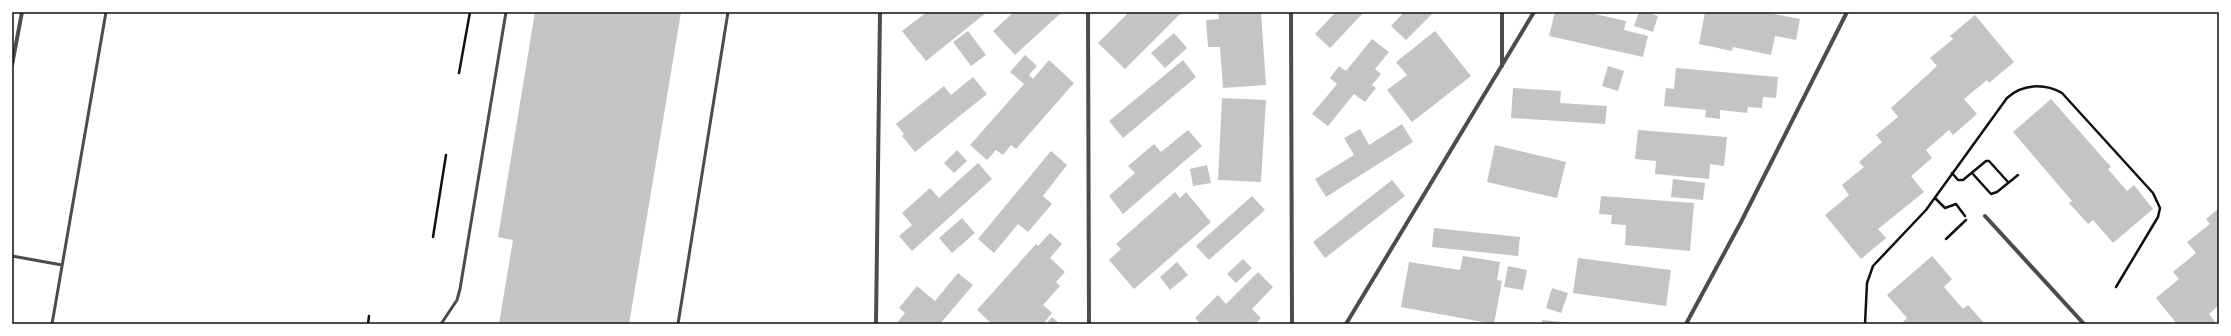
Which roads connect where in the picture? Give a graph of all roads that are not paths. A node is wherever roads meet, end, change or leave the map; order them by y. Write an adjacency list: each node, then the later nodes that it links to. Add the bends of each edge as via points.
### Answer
1 (22, 12): 11 (street)
2 (106, 12): 15 (lane)
3 (506, 12): 17 (lane, via 460,289 457,300)
4 (728, 12): 18 (lane)
5 (880, 12): 19 (street)
6 (1088, 12): 20 (street)
7 (1291, 12): 21 (street)
8 (1502, 12): 12 (street)
9 (1534, 12): 12 (street)
10 (1847, 12): 23 (street, via 1742,222)
11 (12, 65)
12 (1502, 66): 22 (street)
13 (1985, 216): 24 (street)
14 (12, 256): 15 (lane)
15 (62, 265): 16 (lane)
16 (52, 324)
17 (441, 324)
18 (678, 324)
19 (876, 324)
20 (1089, 324)
21 (1292, 324)
22 (1346, 324)
23 (1686, 324)
24 (2084, 324)

